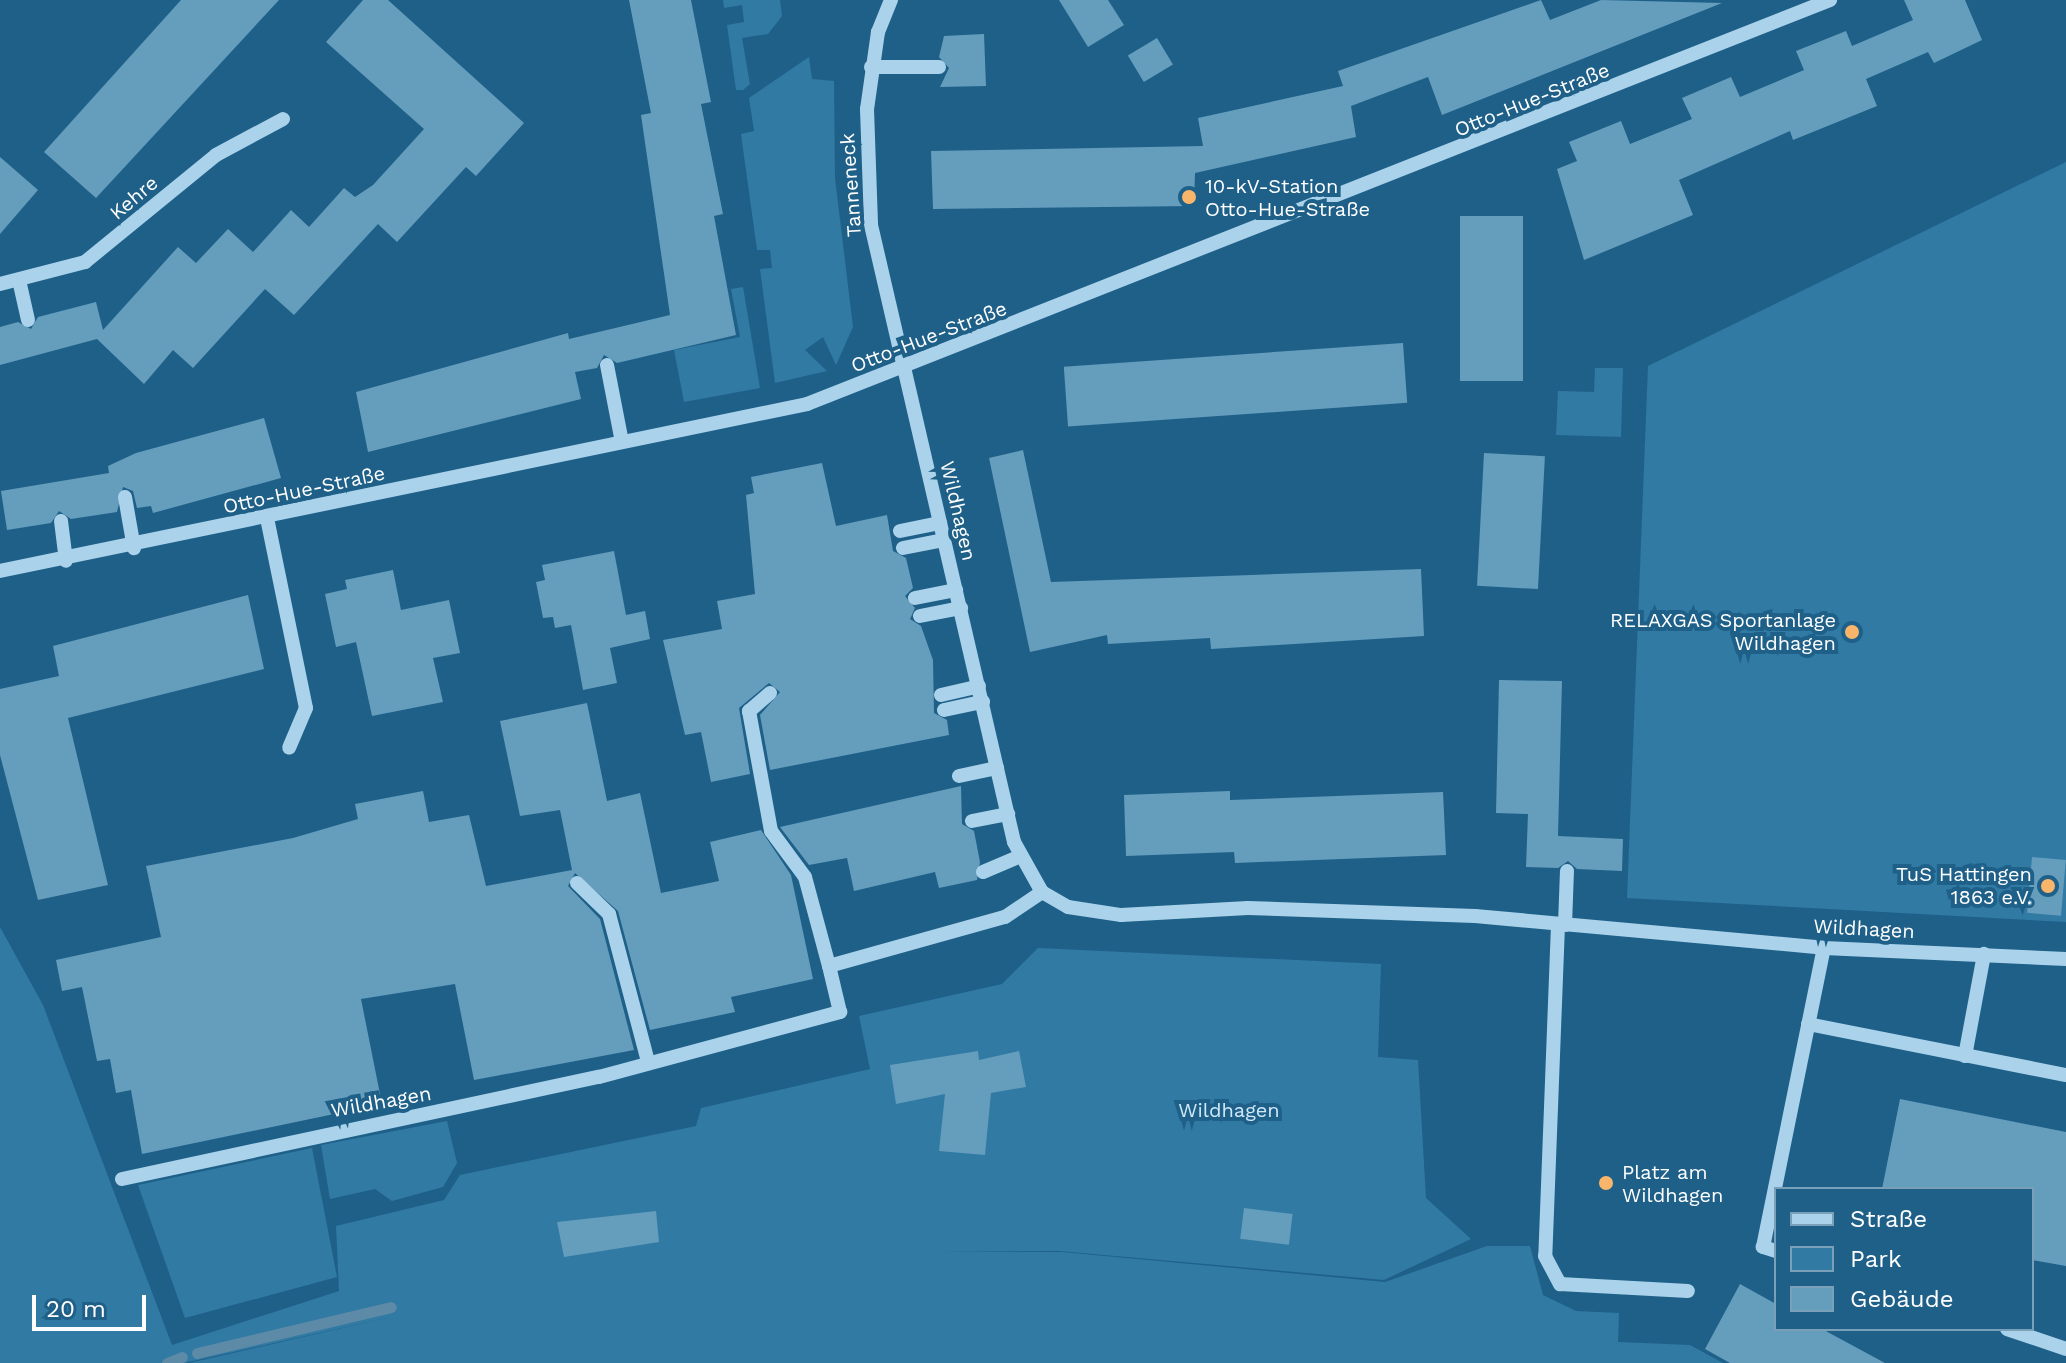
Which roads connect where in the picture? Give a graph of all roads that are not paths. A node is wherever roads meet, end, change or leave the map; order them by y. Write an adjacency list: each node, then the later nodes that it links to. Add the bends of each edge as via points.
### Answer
1 (891, 0): 3 (street, Tanneneck)
2 (1830, 0): 10 (street, Otto-Hue-Straße)
3 (871, 67): 4 (street); 10 (street, Tanneneck, via 871,225)
4 (939, 67)
5 (283, 119): 6 (street, Kehre, via 216,155 85,262)
6 (19, 280): 7 (street, Kehre); 8 (street)
7 (0, 284)
8 (28, 320)
9 (607, 365): 11 (street)
10 (906, 367): 11 (street, Otto-Hue-Straße, via 807,404); 15 (street, Wildhagen)
11 (622, 442): 13 (street, Otto-Hue-Straße)
12 (125, 497): 18 (street)
13 (267, 518): 18 (street, Otto-Hue-Straße); 29 (street, via 305,698 305,722)
14 (61, 521): 20 (street)
15 (940, 523): 16 (street); 17 (street, Wildhagen)
16 (900, 531)
17 (944, 540): 19 (street); 22 (street, Wildhagen)
18 (134, 548): 20 (street, Otto-Hue-Straße)
19 (903, 548)
20 (66, 561): 21 (street, Otto-Hue-Straße)
21 (0, 571)
22 (956, 590): 23 (street); 24 (street, Wildhagen)
23 (915, 598)
24 (961, 608): 25 (street); 26 (street, Wildhagen)
25 (920, 616)
26 (979, 686): 28 (street, Wildhagen); 28 (street, via 943,702)
27 (770, 693): 43 (street, Wildhagen, via 749,711 771,831 805,877)
28 (983, 702): 30 (street, Wildhagen)
29 (289, 748)
30 (997, 768): 31 (street); 32 (street, Wildhagen)
31 (959, 776)
32 (1008, 814): 33 (street); 34 (street, Wildhagen)
33 (972, 821)
34 (1019, 857): 36 (street); 38 (street, Wildhagen)
35 (1567, 871): 39 (street)
36 (983, 872)
37 (577, 883): 46 (street, via 609,914)
38 (1042, 892): 39 (street, Wildhagen, via 1068,907 1121,915 1248,908); 43 (street, via 1005,917)
39 (1562, 925): 40 (street, Wildhagen); 52 (street, via 1545,1256 1560,1284)
40 (1824, 948): 41 (street, Wildhagen); 44 (street)
41 (1984, 954): 42 (street, Wildhagen); 45 (street)
42 (2066, 959)
43 (829, 966): 46 (street, Wildhagen, via 840,1012)
44 (1808, 1024): 45 (street); 49 (street)
45 (1965, 1056): 47 (street)
46 (648, 1062): 48 (street, Wildhagen)
47 (2066, 1075)
48 (122, 1179)
49 (1775, 1187)
50 (1774, 1192): 51 (street, via 1763,1247)
51 (1774, 1250)
52 (1688, 1291)
53 (2013, 1331): 54 (street)
54 (2066, 1349)

